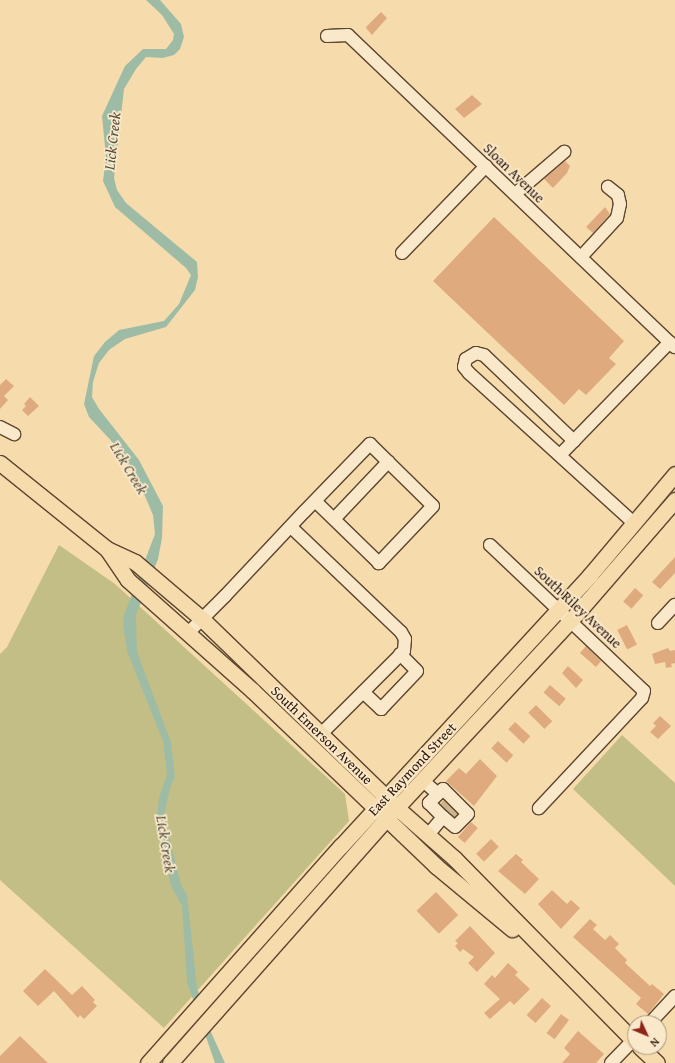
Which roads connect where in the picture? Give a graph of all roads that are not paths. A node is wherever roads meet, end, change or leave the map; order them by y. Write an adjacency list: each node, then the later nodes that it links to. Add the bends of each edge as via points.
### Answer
1 (327, 36): 3 (street, Sloan Avenue, via 348,34)
2 (564, 152): 5 (street)
3 (486, 166): 5 (street, Sloan Avenue); 6 (street)
4 (608, 187): 7 (street, via 618,195 620,204 617,218)
5 (515, 194): 7 (street, Sloan Avenue)
6 (402, 253)
7 (581, 257): 8 (street, Sloan Avenue)
8 (672, 344): 11 (street)
9 (0, 427): 10 (street)
10 (14, 434)
11 (574, 440): 12 (street); 12 (street, via 484,355 476,353 468,356 464,367 469,373)
12 (561, 454): 19 (street)
13 (388, 462): 17 (street, via 370,444); 18 (street); 18 (street, via 433,506 379,563)
14 (0, 463): 22 (main road, South Emerson Avenue)
15 (675, 474): 19 (main road, East Raymond Street)
16 (675, 500): 26 (main road, East Raymond Street)
17 (315, 501): 18 (street); 20 (street)
18 (334, 519)
19 (634, 524): 24 (main road, East Raymond Street)
20 (291, 527): 25 (street); 29 (street, via 401,632 406,645)
21 (490, 545): 24 (street, South Riley Avenue)
22 (107, 549): 25 (main road, South Emerson Avenue, via 135,562); 28 (main road, South Emerson Avenue, via 128,580)
23 (675, 605): 27 (street)
24 (558, 609): 26 (street, South Riley Avenue); 33 (main road, East Raymond Street)
25 (202, 619): 28 (street); 31 (main road, South Emerson Avenue)
26 (570, 620): 32 (main road, East Raymond Street); 34 (street, South Riley Avenue, via 642,687 644,693)
27 (658, 623)
28 (188, 633): 35 (main road, South Emerson Avenue)
29 (400, 654): 30 (street); 30 (street, via 417,671 381,709)
30 (363, 692): 31 (street)
31 (321, 734): 33 (main road, South Emerson Avenue)
32 (422, 780): 33 (main road, East Raymond Street); 37 (street, via 448,808)
33 (391, 802): 35 (main road, East Raymond Street); 36 (main road, East Raymond Street); 37 (main road, South Emerson Avenue)
34 (539, 808)
35 (374, 809): 36 (main road, South Emerson Avenue); 44 (main road, East Raymond Street)
36 (386, 819): 38 (main road, South Emerson Avenue, via 436,866); 45 (main road, East Raymond Street)
37 (428, 835): 38 (main road, South Emerson Avenue, via 454,858)
38 (577, 984): 41 (main road, South Emerson Avenue)
39 (675, 996): 40 (street)
40 (657, 1015)
41 (627, 1033)
42 (627, 1050): 46 (street)
43 (649, 1055): 47 (main road, South Emerson Avenue)
44 (148, 1063)
45 (170, 1063)
46 (611, 1063)
47 (657, 1063)

